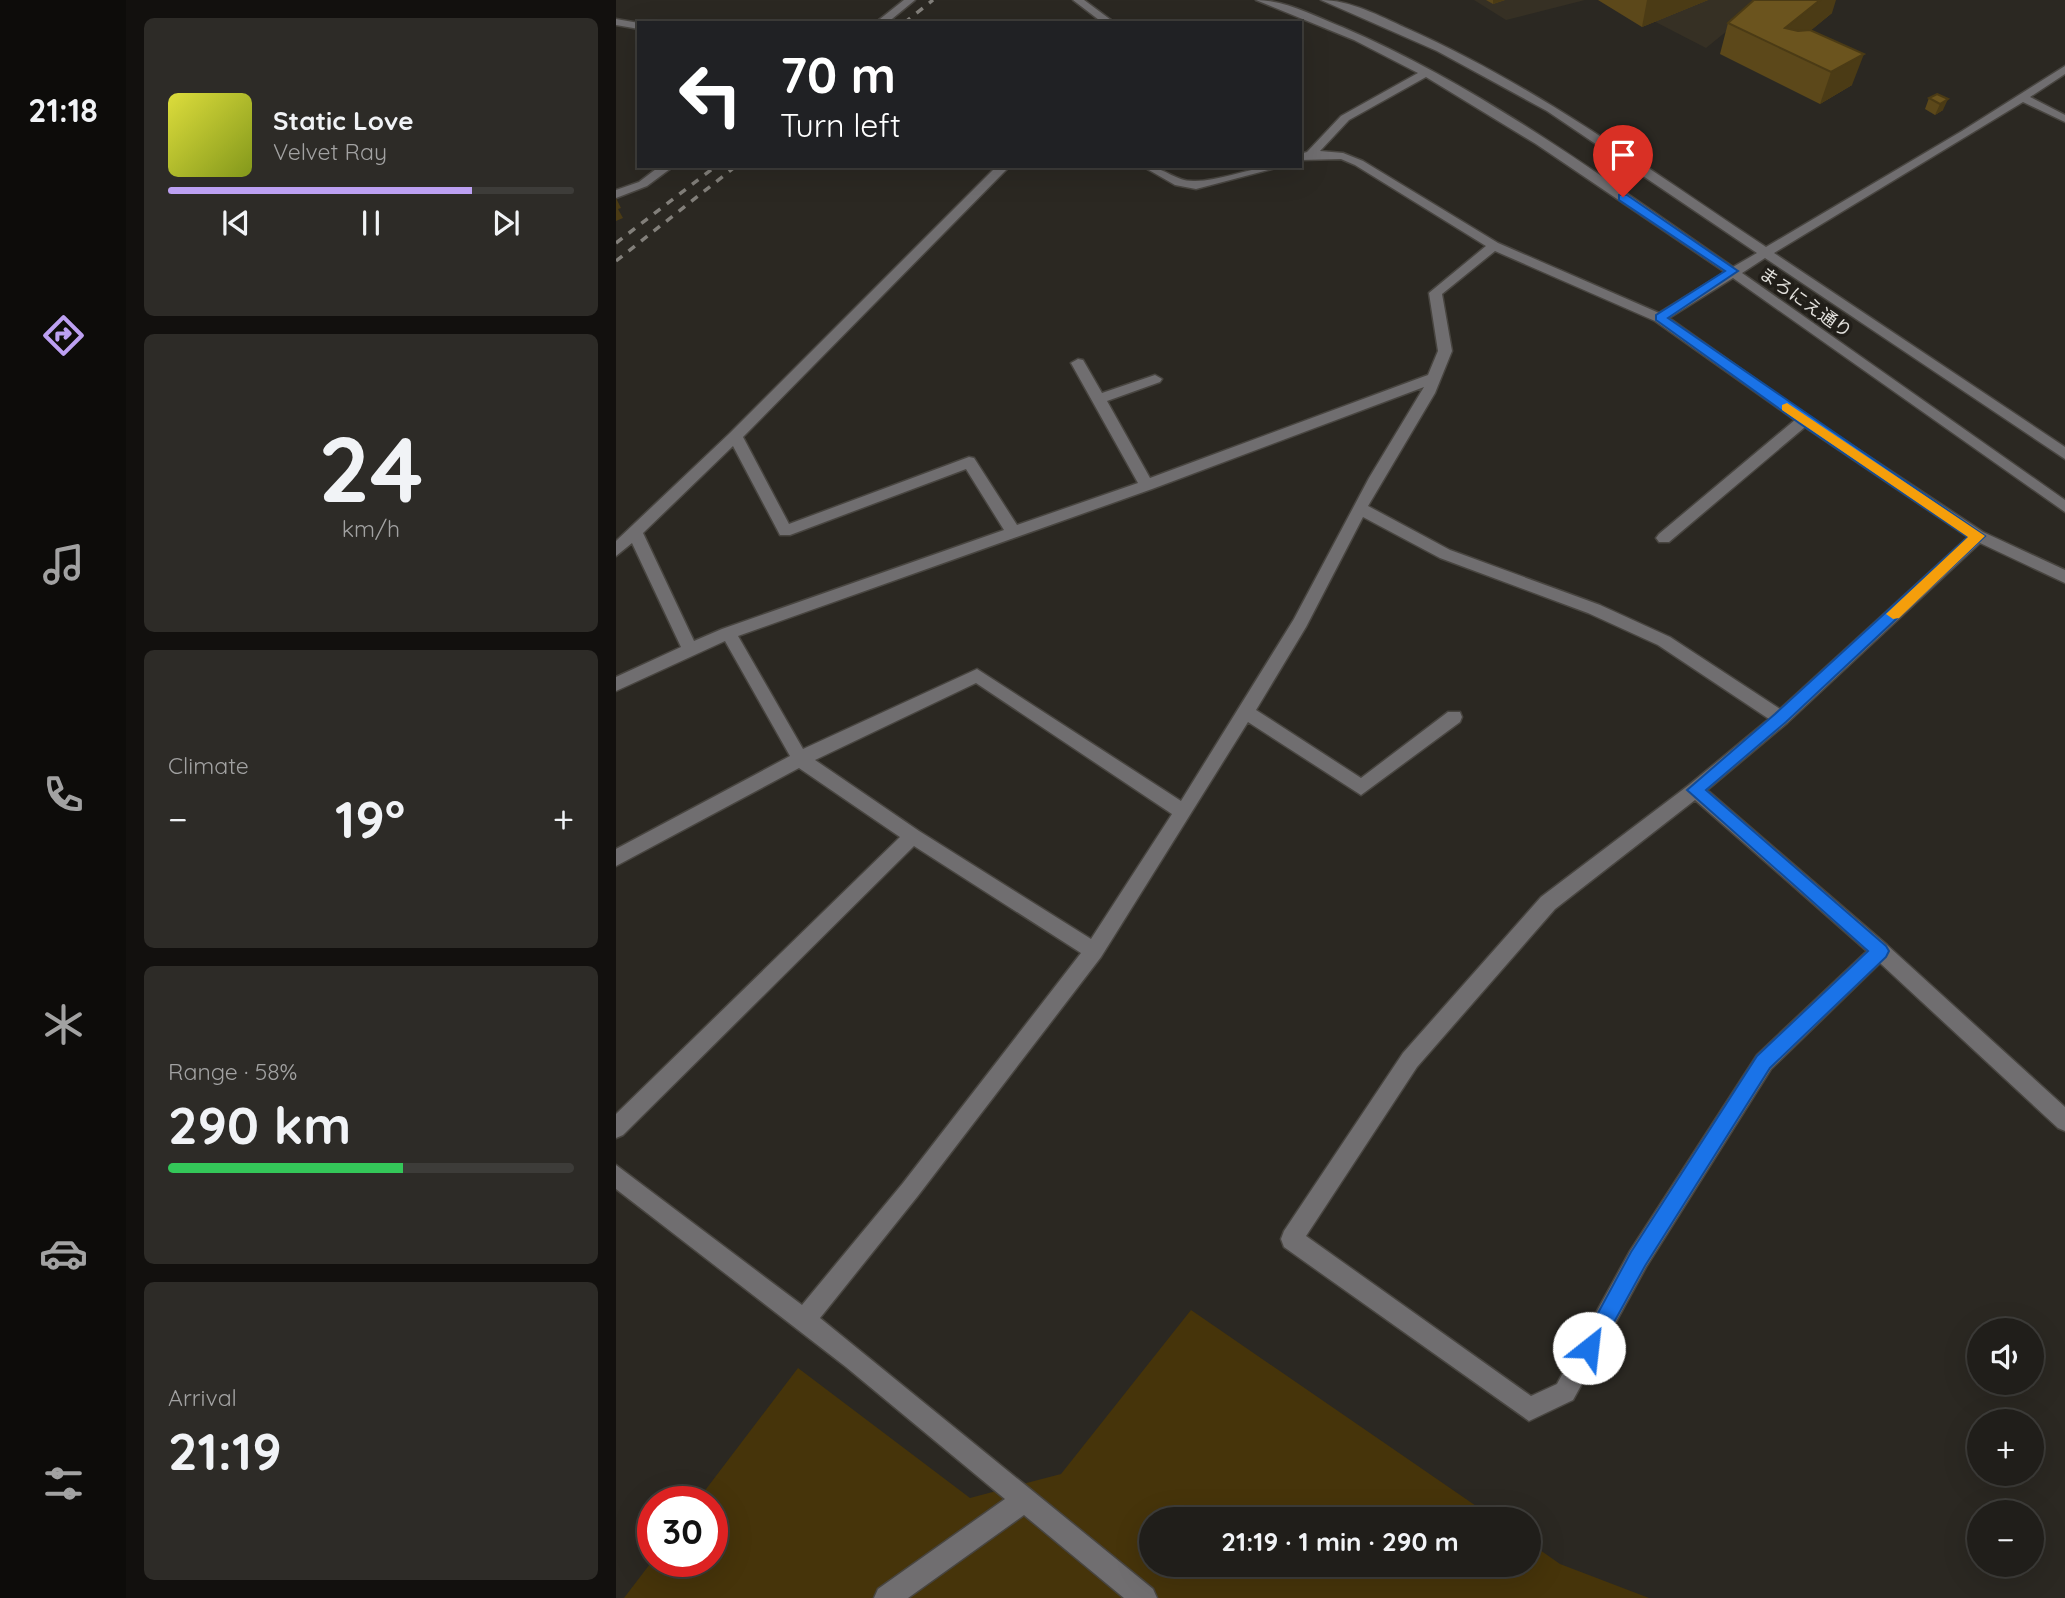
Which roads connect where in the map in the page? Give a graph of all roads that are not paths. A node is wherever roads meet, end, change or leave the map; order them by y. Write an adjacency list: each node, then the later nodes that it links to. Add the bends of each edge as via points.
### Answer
1 (910, 0): 5 (street)
2 (1078, 0): 6 (street)
3 (1261, 0): 10 (street, まろにえ通り, via 1374,45)
4 (1326, 0): 20 (street, まろにえ通り, via 1378,18 1467,60 1551,109)
5 (883, 21)
6 (1107, 21)
7 (616, 22): 8 (street)
8 (637, 26)
9 (2065, 69): 11 (street)
10 (1424, 73): 13 (street, via 1345,118); 21 (street, まろにえ通り, via 1522,129)
11 (2023, 98): 12 (street); 20 (street)
12 (2065, 119)
13 (1305, 156): 19 (street, via 1343,156 1359,163)
14 (665, 168): 18 (street, via 643,184)
15 (1002, 168): 28 (street)
16 (1152, 168): 17 (street, via 1179,183 1196,186)
17 (1269, 168)
18 (616, 194)
19 (1494, 246): 22 (street); 24 (street, via 1435,293 1445,351)
20 (1766, 251): 21 (street); 29 (street, まろにえ通り)
21 (1733, 271): 22 (street); 31 (street, まろにえ通り)
22 (1660, 318): 27 (street)
23 (1078, 363): 26 (street)
24 (1434, 378): 30 (street); 32 (street)
25 (1156, 379): 26 (street)
26 (1099, 400): 30 (street)
27 (1804, 420): 35 (street); 36 (street)
28 (735, 436): 33 (street); 34 (street, via 785,531 969,462)
29 (2065, 454)
30 (1147, 485): 34 (street)
31 (2065, 507)
32 (1361, 509): 42 (street); 44 (street, via 1445,554 1594,609 1664,641)
33 (634, 531): 37 (street); 40 (street)
34 (1013, 531): 39 (street)
35 (1978, 536): 38 (street); 44 (street)
36 (1664, 538)
37 (616, 550)
38 (2065, 577)
39 (728, 634): 40 (street); 45 (street)
40 (690, 650): 41 (street)
41 (616, 684)
42 (1246, 712): 43 (street, via 1362,788); 47 (street)
43 (1454, 717)
44 (1781, 718): 46 (street)
45 (800, 759): 47 (street, via 977,675); 48 (street); 49 (street)
46 (1695, 790): 51 (street); 51 (street, via 1548,903 1410,1060 1292,1239 1529,1409 1565,1392 1638,1259 1763,1062)
47 (1183, 812): 50 (street)
48 (913, 836): 50 (street); 53 (street)
49 (616, 858)
50 (1094, 951): 55 (street)
51 (1880, 951): 52 (street)
52 (2065, 1121)
53 (616, 1128)
54 (616, 1176): 55 (street)
55 (804, 1320): 56 (street)
56 (1025, 1500): 57 (street); 58 (street)
57 (887, 1598)
58 (1144, 1598)

